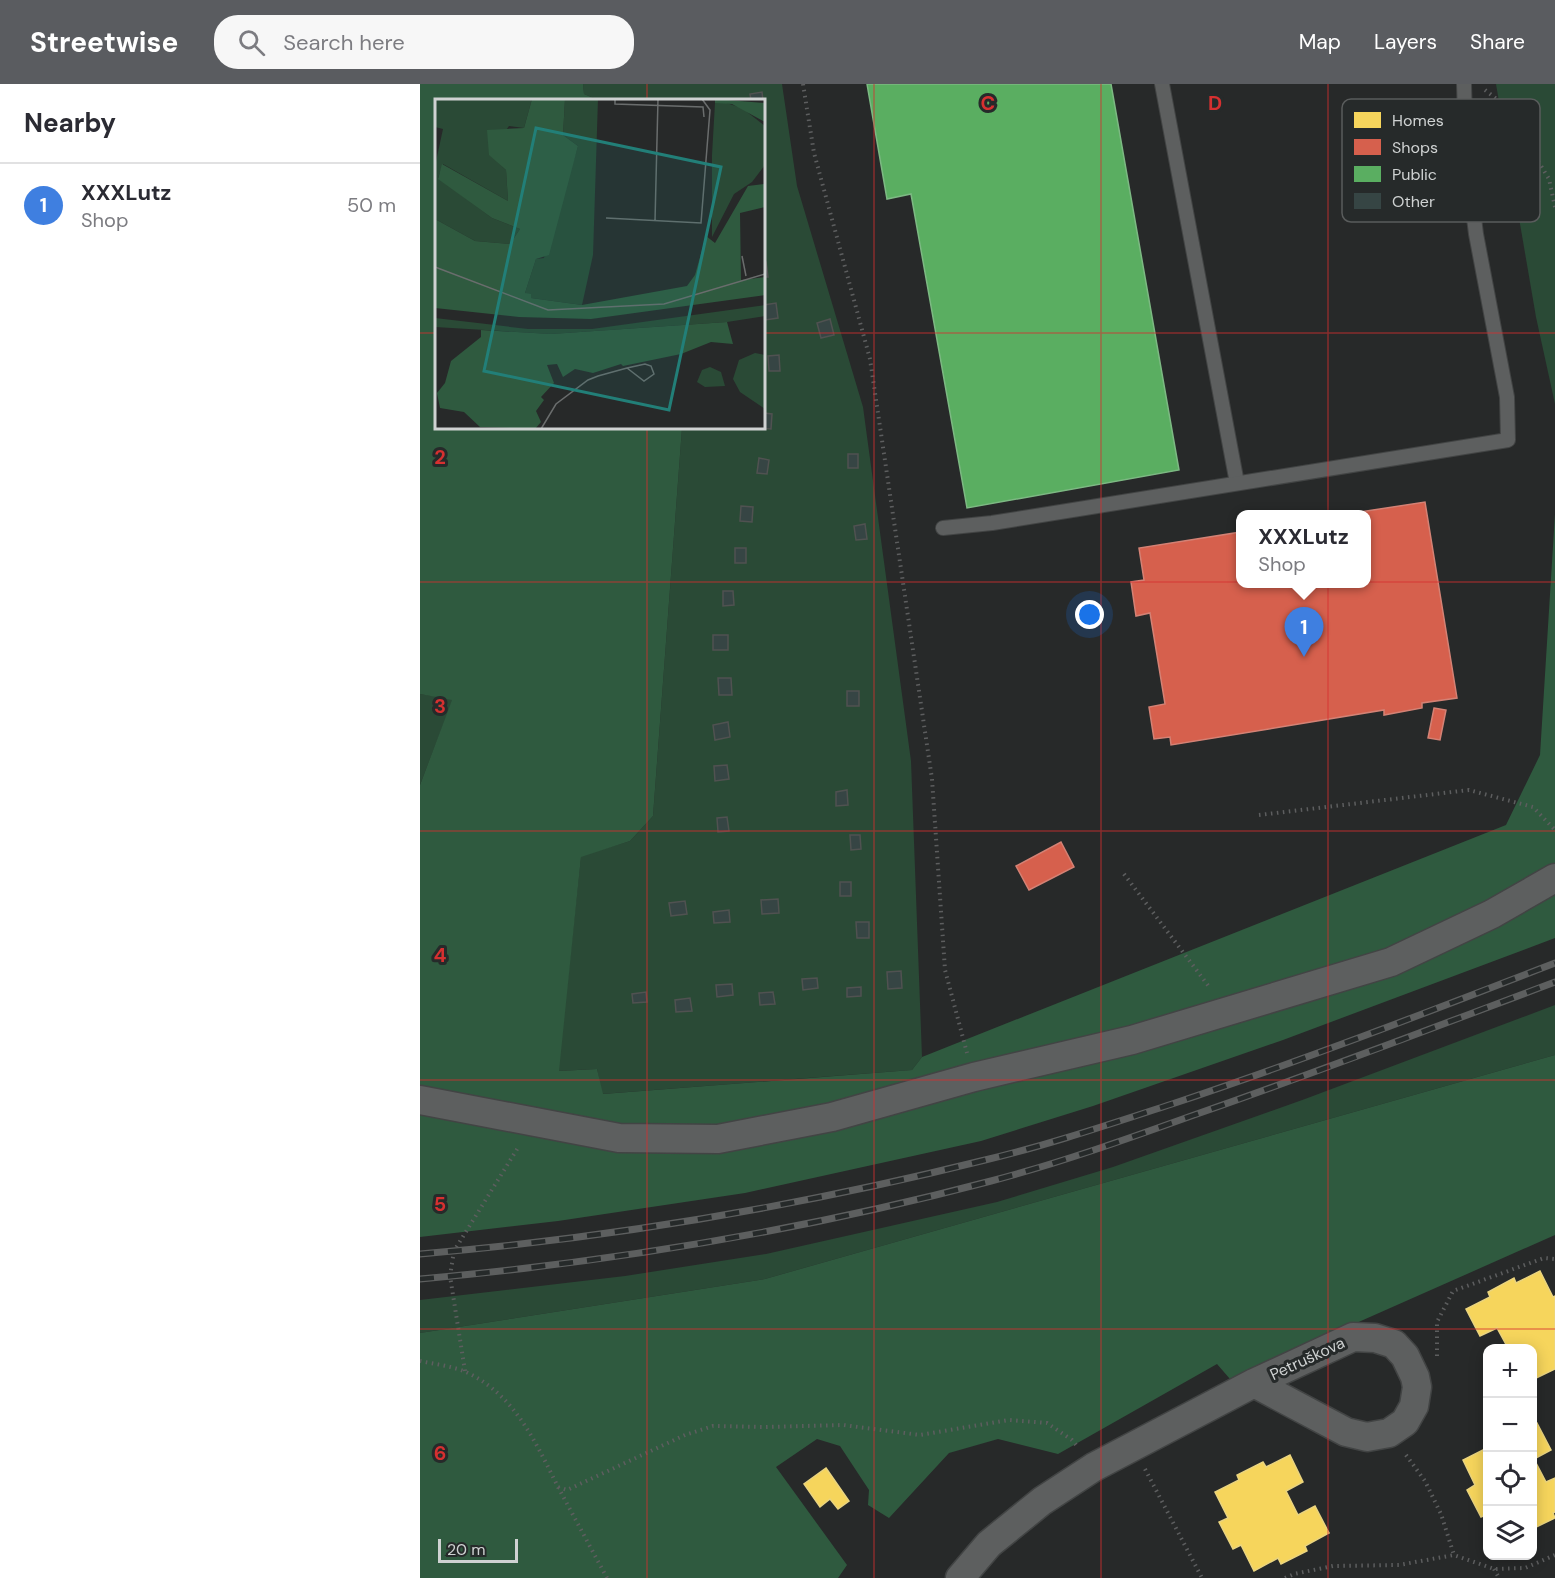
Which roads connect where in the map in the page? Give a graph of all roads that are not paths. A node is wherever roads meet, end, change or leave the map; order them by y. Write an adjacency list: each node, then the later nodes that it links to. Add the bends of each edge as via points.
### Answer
1 (1162, 84): 5 (lane)
2 (1464, 84): 3 (lane)
3 (1465, 99)
4 (1475, 222): 5 (lane, via 1508,397 1508,440)
5 (1237, 483): 6 (lane)
6 (943, 528)
7 (1555, 878): 8 (street, via 1391,963 1132,1040 974,1077 832,1117 718,1139 619,1138)
8 (420, 1100)
9 (1254, 1383): 9 (street, Petruškova, via 1353,1337 1394,1344 1405,1356 1418,1387 1405,1422 1389,1433 1367,1437 1346,1432); 10 (street, Petruškova, via 1094,1467 989,1544)
10 (960, 1578)

